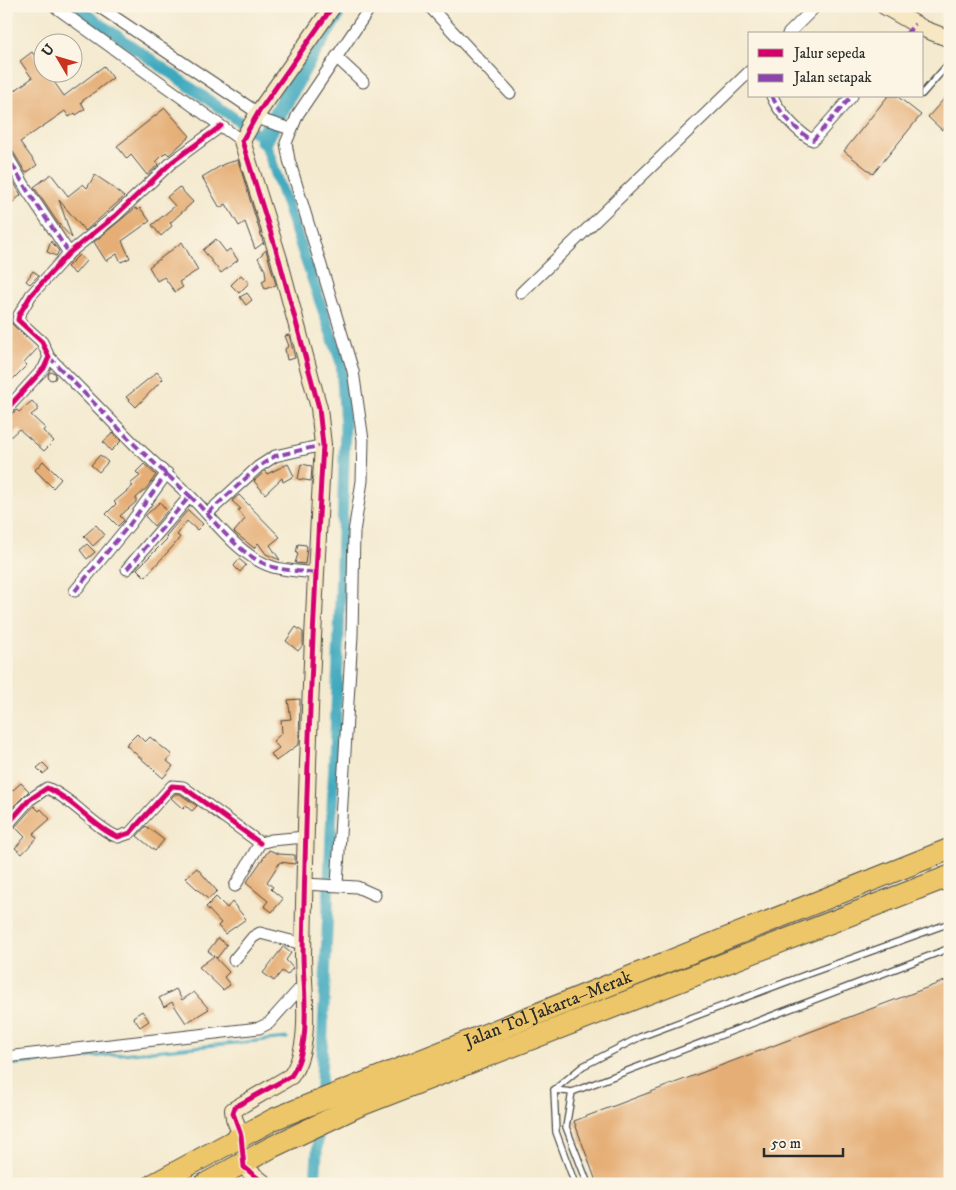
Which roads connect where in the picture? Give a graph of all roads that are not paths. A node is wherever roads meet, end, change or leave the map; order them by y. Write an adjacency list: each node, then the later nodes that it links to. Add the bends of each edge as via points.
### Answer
1 (54, 6): 21 (street)
2 (98, 6): 20 (street)
3 (333, 6): 20 (street)
4 (372, 6): 12 (street)
5 (428, 6): 17 (street)
6 (816, 6): 9 (street)
7 (885, 6): 8 (street)
8 (911, 29)
9 (790, 32)
10 (924, 32): 11 (street)
11 (950, 39)
12 (336, 57): 15 (street); 22 (street)
13 (950, 62): 16 (lane)
14 (748, 73): 25 (street)
15 (363, 82)
16 (924, 92)
17 (510, 93)
18 (773, 98): 19 (street, via 813,140)
19 (850, 98)
20 (252, 125): 21 (street); 22 (street); 28 (street, via 286,286 319,408)
21 (221, 126): 24 (street, via 172,162 115,216)
22 (287, 128): 41 (street, via 289,160 354,371 363,440 362,481 354,532 352,635)
23 (6, 154): 24 (street)
24 (69, 253): 26 (street, via 48,275 18,320 42,342)
25 (522, 293)
26 (49, 357): 27 (street, via 38,376); 29 (street)
27 (6, 410)
28 (323, 445): 31 (street, via 275,456 258,466); 33 (street)
29 (167, 473): 30 (street); 34 (street)
30 (190, 496): 31 (street); 32 (street)
31 (208, 513): 33 (street, via 256,559 272,567)
32 (127, 570)
33 (316, 573): 36 (street)
34 (75, 591)
35 (6, 826): 37 (street, via 29,800 47,788 118,837 130,833 172,786 182,787)
36 (306, 837): 37 (street); 40 (street)
37 (260, 844): 42 (street)
38 (950, 848): 52 (highway, Jalan Tol Jakarta–Merak)
39 (950, 876): 52 (highway, Jalan Tol Jakarta–Merak)
40 (308, 884): 41 (street); 45 (street)
41 (335, 885): 43 (street, via 365,889)
42 (235, 886)
43 (375, 895)
44 (950, 923): 50 (lane, via 805,974 640,1038 583,1066)
45 (303, 944): 47 (street, via 260,934 253,937); 48 (street)
46 (950, 948): 51 (lane)
47 (234, 960)
48 (303, 985): 49 (street, via 269,1024 259,1028); 53 (street, via 305,1028 296,1068 283,1081 235,1107 232,1113)
49 (6, 1057)
50 (554, 1090): 51 (lane); 58 (lane, via 556,1132)
51 (572, 1092): 59 (lane, via 566,1127)
52 (354, 1097): 55 (highway, Jalan Tol Jakarta–Merak, via 274,1120); 56 (highway, Jalan Tol Jakarta–Merak)
53 (241, 1135)
54 (244, 1166): 57 (street)
55 (154, 1184)
56 (205, 1184)
57 (265, 1184)
58 (575, 1184)
59 (588, 1184)

